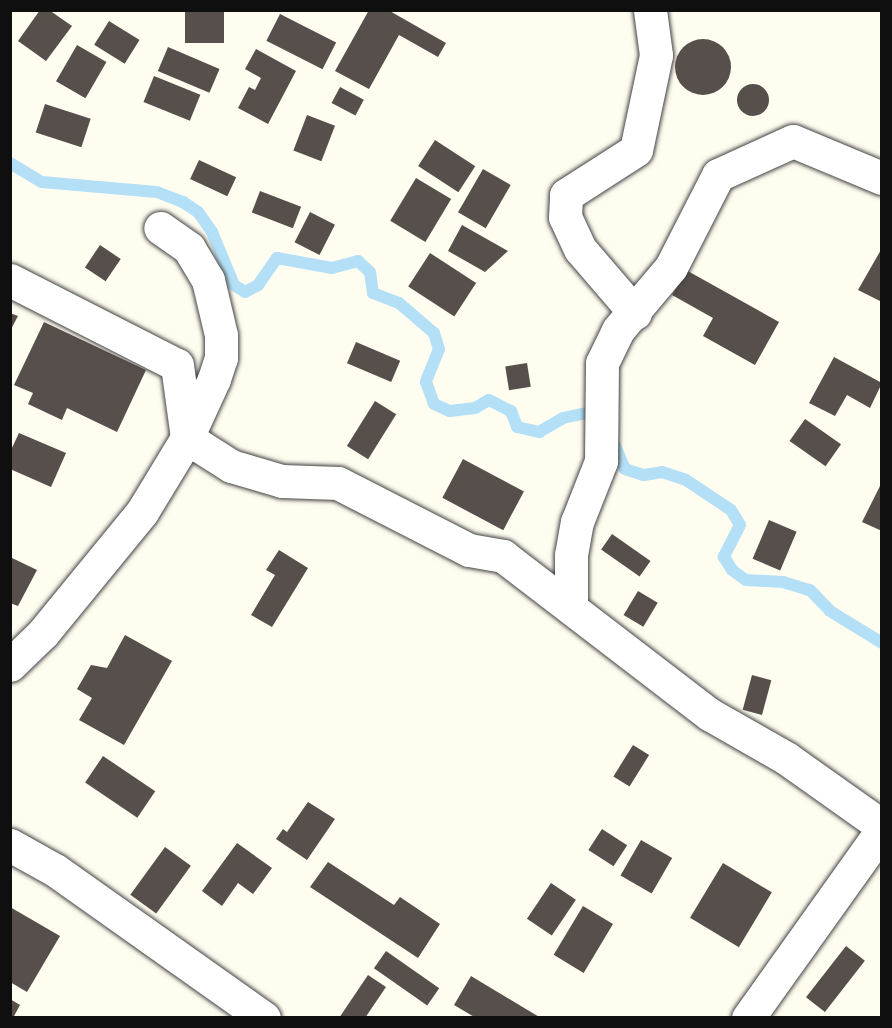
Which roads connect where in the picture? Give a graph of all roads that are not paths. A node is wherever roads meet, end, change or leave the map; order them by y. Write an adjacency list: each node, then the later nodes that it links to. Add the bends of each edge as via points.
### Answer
1 (650, 10): 5 (street, via 656,55 636,150 566,195 565,217 580,249)
2 (882, 178): 5 (street, via 793,141 718,175 671,267)
3 (160, 228): 6 (street, via 189,248 208,280 221,335 221,358)
4 (10, 280): 6 (street, via 177,364)
5 (635, 313): 7 (street, via 618,330 602,363 601,461 577,522 571,555)
6 (188, 438): 7 (street, via 231,466 282,481 338,483 368,496 470,550 503,556); 8 (street, via 142,512 43,633)
7 (571, 606): 9 (street, via 709,714 786,759)
8 (10, 665)
9 (882, 828): 12 (street)
10 (10, 845): 11 (street, via 55,870)
11 (264, 1017)
12 (748, 1017)

